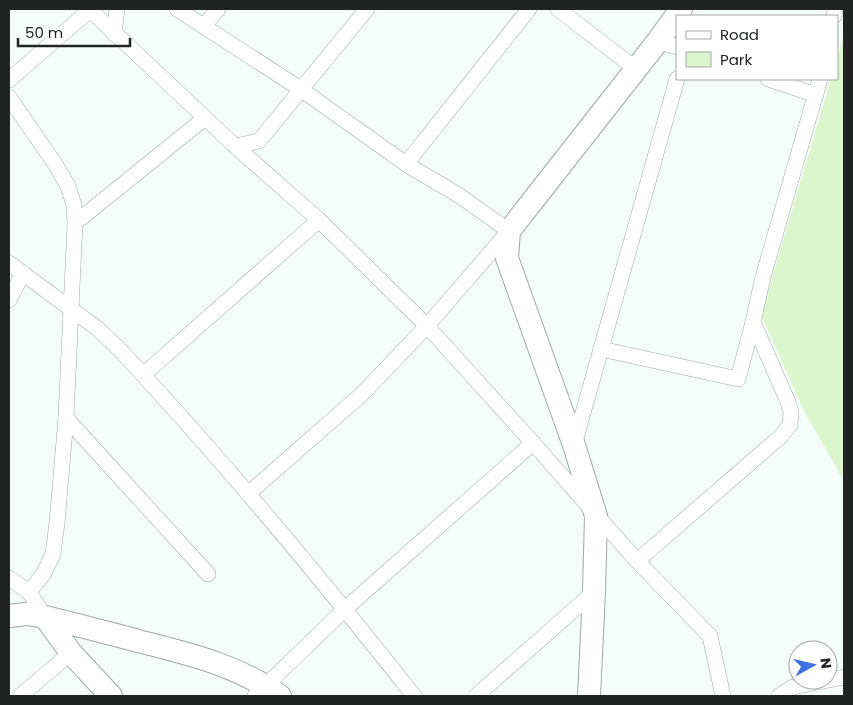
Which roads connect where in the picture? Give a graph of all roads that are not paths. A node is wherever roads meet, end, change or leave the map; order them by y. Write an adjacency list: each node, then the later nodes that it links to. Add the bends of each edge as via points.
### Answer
1 (89, 9): 10 (street); 13 (street)
2 (117, 9): 10 (street)
3 (177, 9): 9 (street)
4 (218, 9): 9 (street)
5 (367, 9): 17 (street)
6 (528, 9): 22 (street)
7 (558, 9): 12 (street)
8 (676, 22): 11 (street)
9 (204, 26): 17 (street)
10 (114, 34): 20 (street)
11 (667, 44): 12 (street)
12 (636, 69): 25 (street)
13 (9, 80)
14 (677, 80): 32 (street)
15 (771, 80): 18 (street)
16 (820, 80): 18 (street)
17 (302, 90): 21 (street, via 259,141); 22 (street)
18 (816, 95): 30 (street)
19 (9, 97): 24 (street, via 68,186)
20 (205, 118): 21 (street); 24 (street)
21 (235, 146): 23 (street)
22 (406, 164): 25 (street, via 460,196)
23 (319, 220): 31 (street); 33 (street)
24 (75, 223): 29 (street)
25 (509, 231): 31 (street); 36 (street, via 507,258)
26 (9, 263): 27 (street)
27 (23, 273): 28 (street); 29 (street)
28 (9, 300)
29 (72, 310): 33 (street, via 98,329); 34 (street)
30 (753, 322): 32 (street, via 738,379); 39 (street, via 788,402 790,426)
31 (427, 326): 35 (street); 37 (street, via 362,394)
32 (601, 349): 36 (street)
33 (143, 375): 37 (street)
34 (66, 418): 40 (street); 42 (street, via 53,554)
35 (533, 443): 38 (street); 44 (street)
36 (574, 446): 38 (street)
37 (249, 493): 44 (street)
38 (596, 516): 39 (street); 43 (street)
39 (637, 561): 55 (street, via 710,636)
40 (208, 574)
41 (9, 578): 42 (street)
42 (30, 592): 46 (street)
43 (594, 592): 53 (street); 54 (street)
44 (345, 609): 49 (street); 52 (street)
45 (9, 616): 46 (street)
46 (45, 617): 47 (street); 49 (street, via 227,667)
47 (71, 653): 50 (street); 51 (street)
48 (844, 677): 56 (street, via 793,687)
49 (267, 693)
50 (20, 696)
51 (111, 696)
52 (414, 696)
53 (476, 696)
54 (589, 696)
55 (723, 696)
56 (779, 696)

